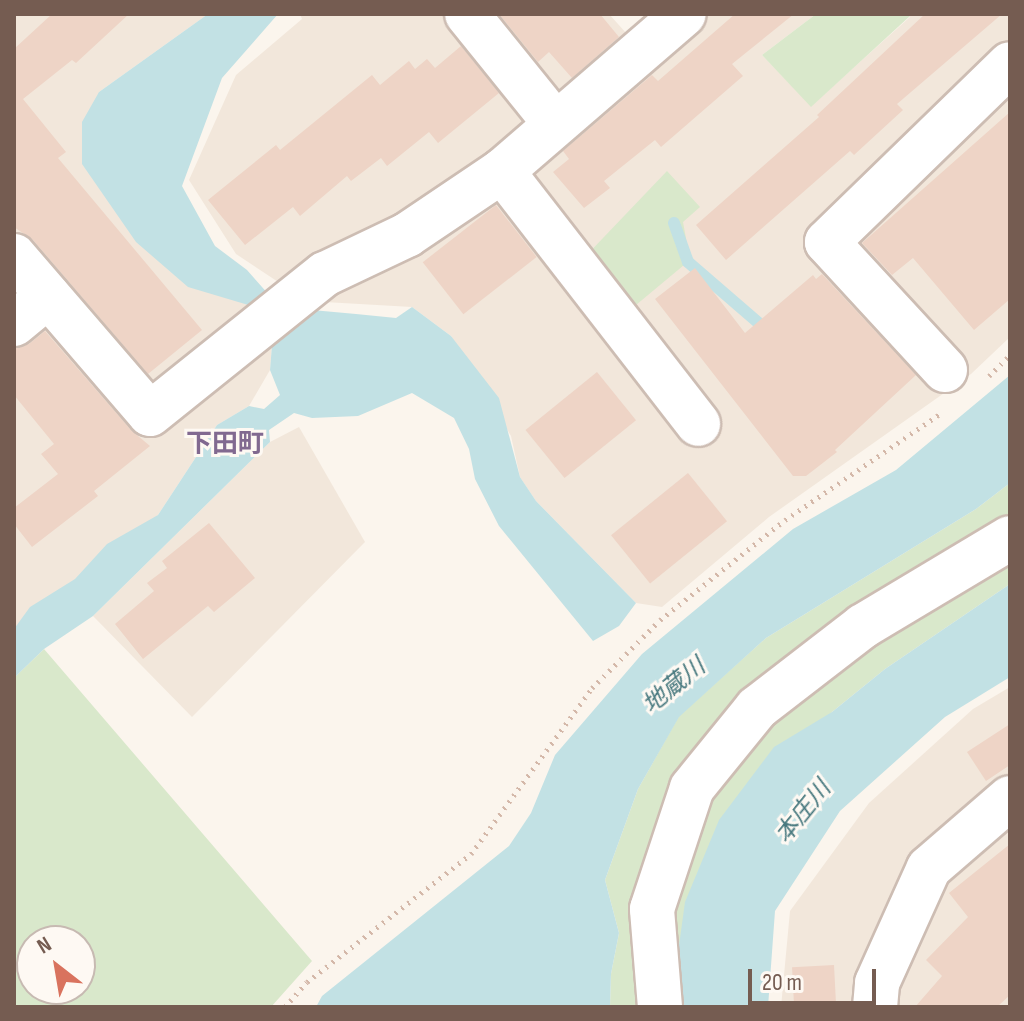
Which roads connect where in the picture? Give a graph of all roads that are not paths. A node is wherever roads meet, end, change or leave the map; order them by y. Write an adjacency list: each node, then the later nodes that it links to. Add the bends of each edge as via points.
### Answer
1 (467, 14): 4 (street)
2 (684, 14): 4 (street)
3 (1010, 64): 9 (street, via 827,242)
4 (555, 123): 5 (street)
5 (502, 171): 7 (street, via 407,235 325,274 150,414); 10 (street)
6 (14, 256): 7 (street)
7 (48, 296): 8 (street)
8 (14, 324)
9 (957, 388)
10 (698, 424)
11 (1010, 538): 13 (street, via 863,626 757,708 692,788 652,909)
12 (1007, 807): 14 (street, via 929,868 877,983)
13 (660, 1007)
14 (875, 1007)

